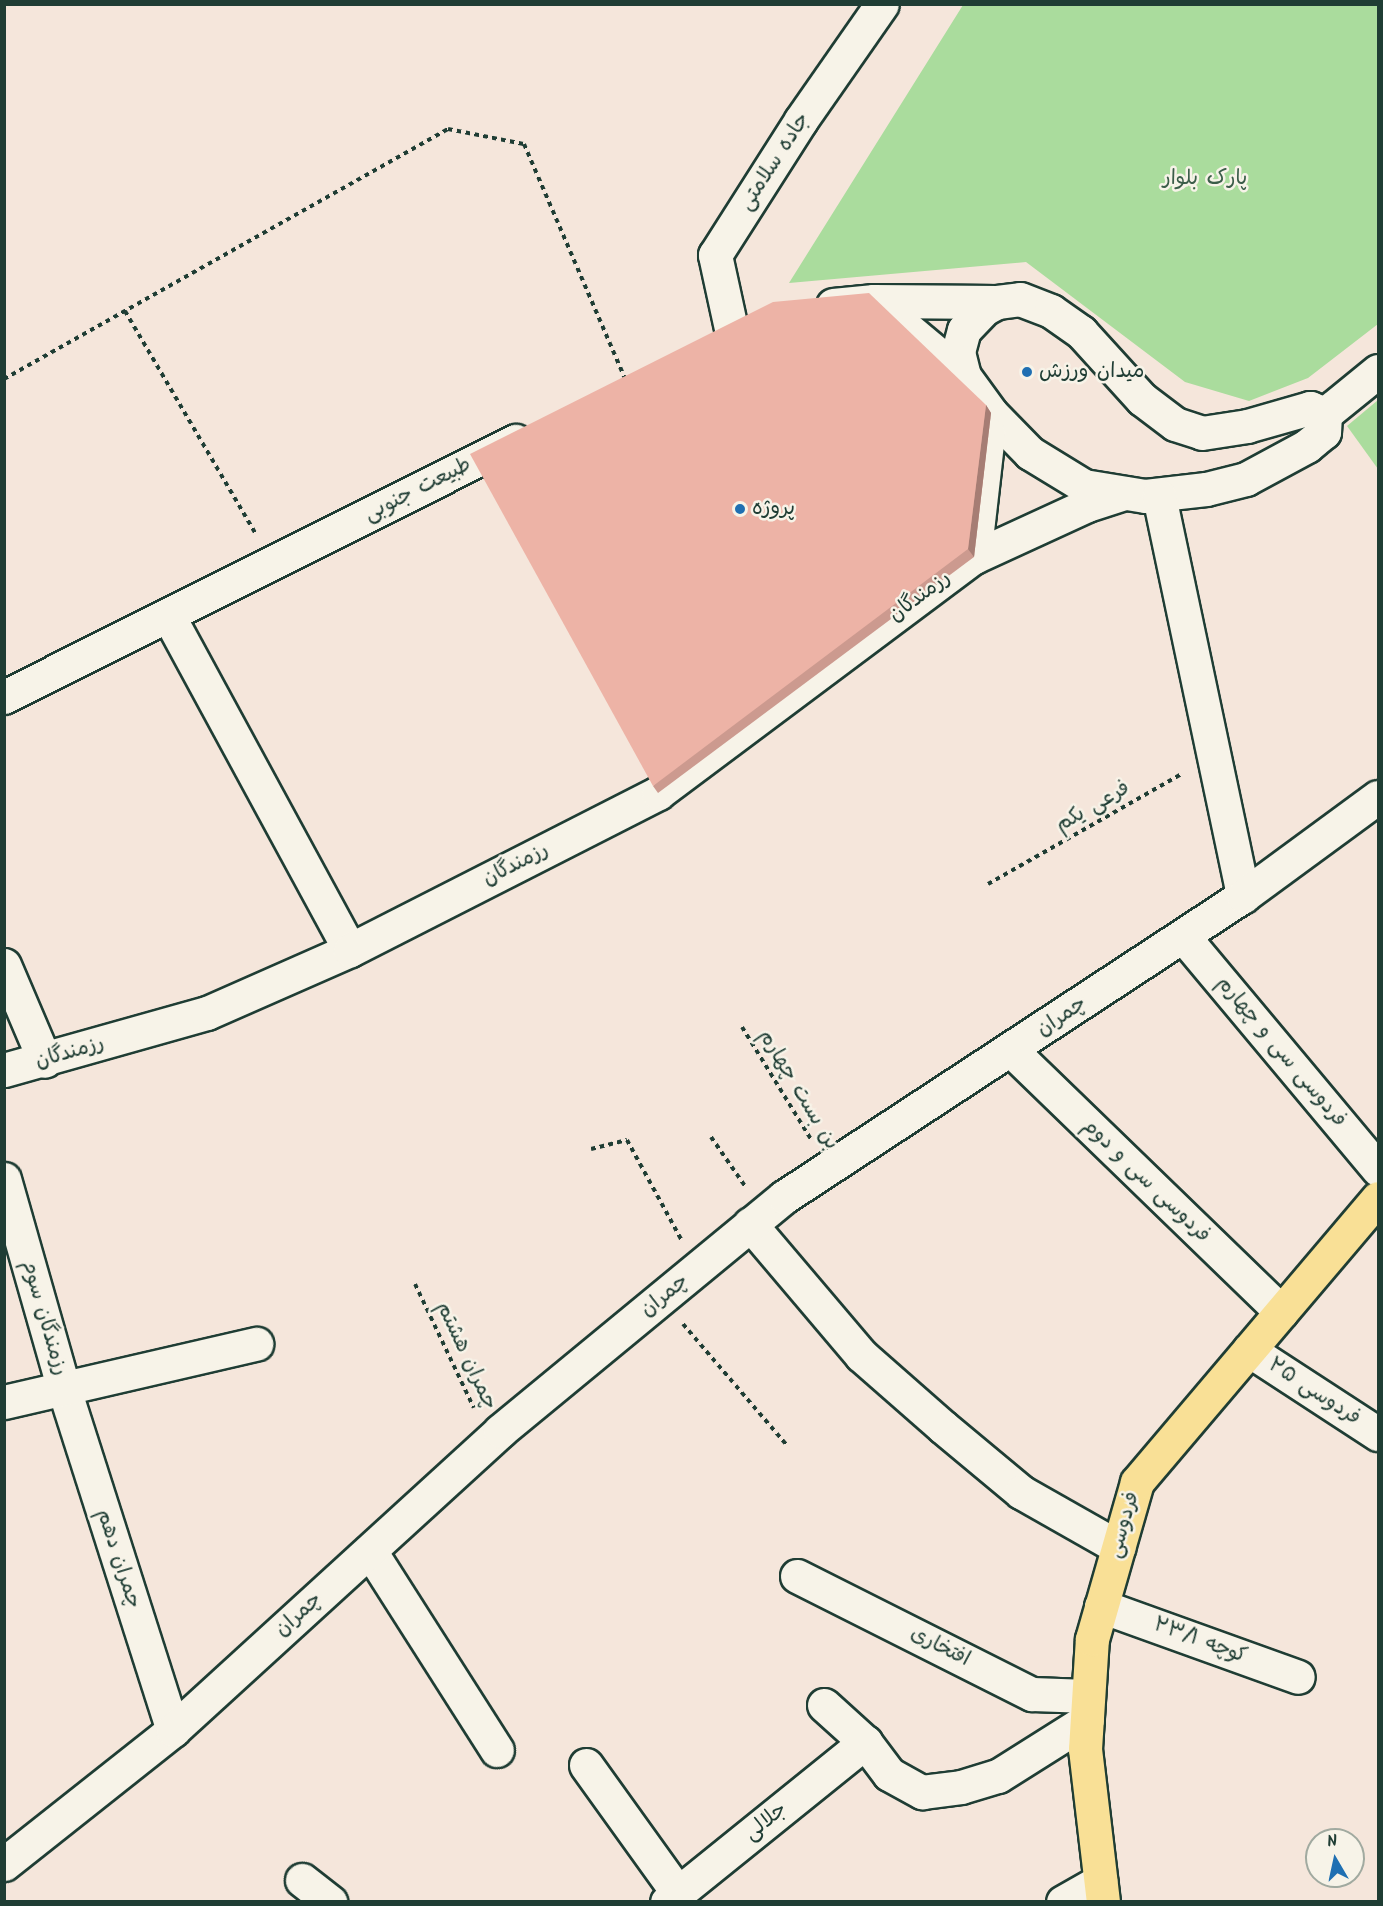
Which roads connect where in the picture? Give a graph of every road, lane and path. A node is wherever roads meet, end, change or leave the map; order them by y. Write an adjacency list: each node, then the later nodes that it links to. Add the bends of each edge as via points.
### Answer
1 (882, 4): 6 (street, جاده سلامتی, via 801,120 715,255 746,326)
2 (874, 301): 3 (street); 4 (street); 8 (street)
3 (997, 302): 8 (street, via 984,309 964,330 958,352); 12 (street, via 1020,299 1051,311 1081,332 1142,399 1175,424 1202,433 1247,426 1310,408)
4 (799, 308)
5 (125, 311): 9 (path); 10 (path, via 448,129 524,144); 19 (path)
6 (701, 349)
7 (1378, 371): 12 (street)
8 (964, 376): 11 (street)
9 (4, 379)
10 (628, 385)
11 (991, 413): 16 (street, via 1030,453 1059,472 1084,486); 18 (street)
12 (1325, 414): 17 (street, via 1324,432 1307,446 1246,479)
13 (547, 426): 14 (street, طبیعت جنوبی)
14 (475, 461): 15 (street); 19 (street, طبیعت جنوبی)
15 (492, 493)
16 (1124, 493): 17 (street); 18 (street, رزمندگان, via 1087,505)
17 (1159, 496): 22 (street)
18 (974, 557): 24 (street, رزمندگان)
19 (273, 563): 20 (street, طبیعت جنوبی)
20 (168, 615): 21 (street, طبیعت جنوبی); 29 (street)
21 (4, 697)
22 (1212, 756): 26 (path, فرعی یکم); 27 (street)
23 (641, 763): 24 (street)
24 (658, 793): 29 (street, رزمندگان)
25 (1378, 798): 27 (street, چمران)
26 (988, 884)
27 (1243, 896): 28 (street, چمران)
28 (1183, 936): 32 (street, چمران); 38 (street, فردوسی سی و چهارم)
29 (350, 950): 33 (street, رزمندگان, via 207,1013)
30 (4, 965): 33 (street)
31 (742, 1027): 37 (path, بن بست چهارم)
32 (1012, 1051): 37 (street, چمران); 45 (street, فردوسی سی و دوم)
33 (45, 1061): 34 (street, رزمندگان)
34 (4, 1070)
35 (711, 1137): 41 (path)
36 (591, 1149): 42 (path, via 627,1140)
37 (829, 1168): 41 (street, چمران)
38 (1378, 1169)
39 (4, 1179): 48 (street, رزمندگان سوم)
40 (1378, 1198): 45 (main road, فردوسی)
41 (757, 1219): 42 (street, چمران); 53 (street, via 861,1355 1021,1492)
42 (697, 1269): 44 (street, چمران)
43 (416, 1284): 51 (path, چمران هشتم)
44 (661, 1299): 51 (street, چمران); 52 (path)
45 (1281, 1312): 47 (main road, فردوسی)
46 (256, 1344): 48 (street)
47 (1249, 1350): 50 (street, فردوسی ۲۵); 53 (main road, فردوسی, via 1137,1482)
48 (64, 1389): 49 (street); 60 (street, چمران دهم)
49 (4, 1402)
50 (1378, 1434)
51 (490, 1440): 54 (street, چمران)
52 (786, 1444)
53 (1118, 1547): 56 (main road, فردوسی)
54 (370, 1551): 60 (street, چمران); 62 (street)
55 (797, 1576): 59 (street, افتخاری, via 1032,1694)
56 (1101, 1606): 57 (street, کوچه ۲۳/۱); 59 (main road, فردوسی, via 1092,1639)
57 (1298, 1677)
58 (824, 1705): 61 (street)
59 (1087, 1708): 61 (street, via 998,1776 961,1787 922,1792 889,1774); 66 (main road, فردوسی, via 1085,1749)
60 (173, 1730): 64 (street, چمران)
61 (865, 1742): 67 (street, جلالی)
62 (497, 1750)
63 (586, 1765): 67 (street)
64 (4, 1864)
65 (302, 1880): 68 (street)
66 (1101, 1891): 69 (street)
67 (672, 1897)
68 (330, 1902)
69 (1063, 1902)

